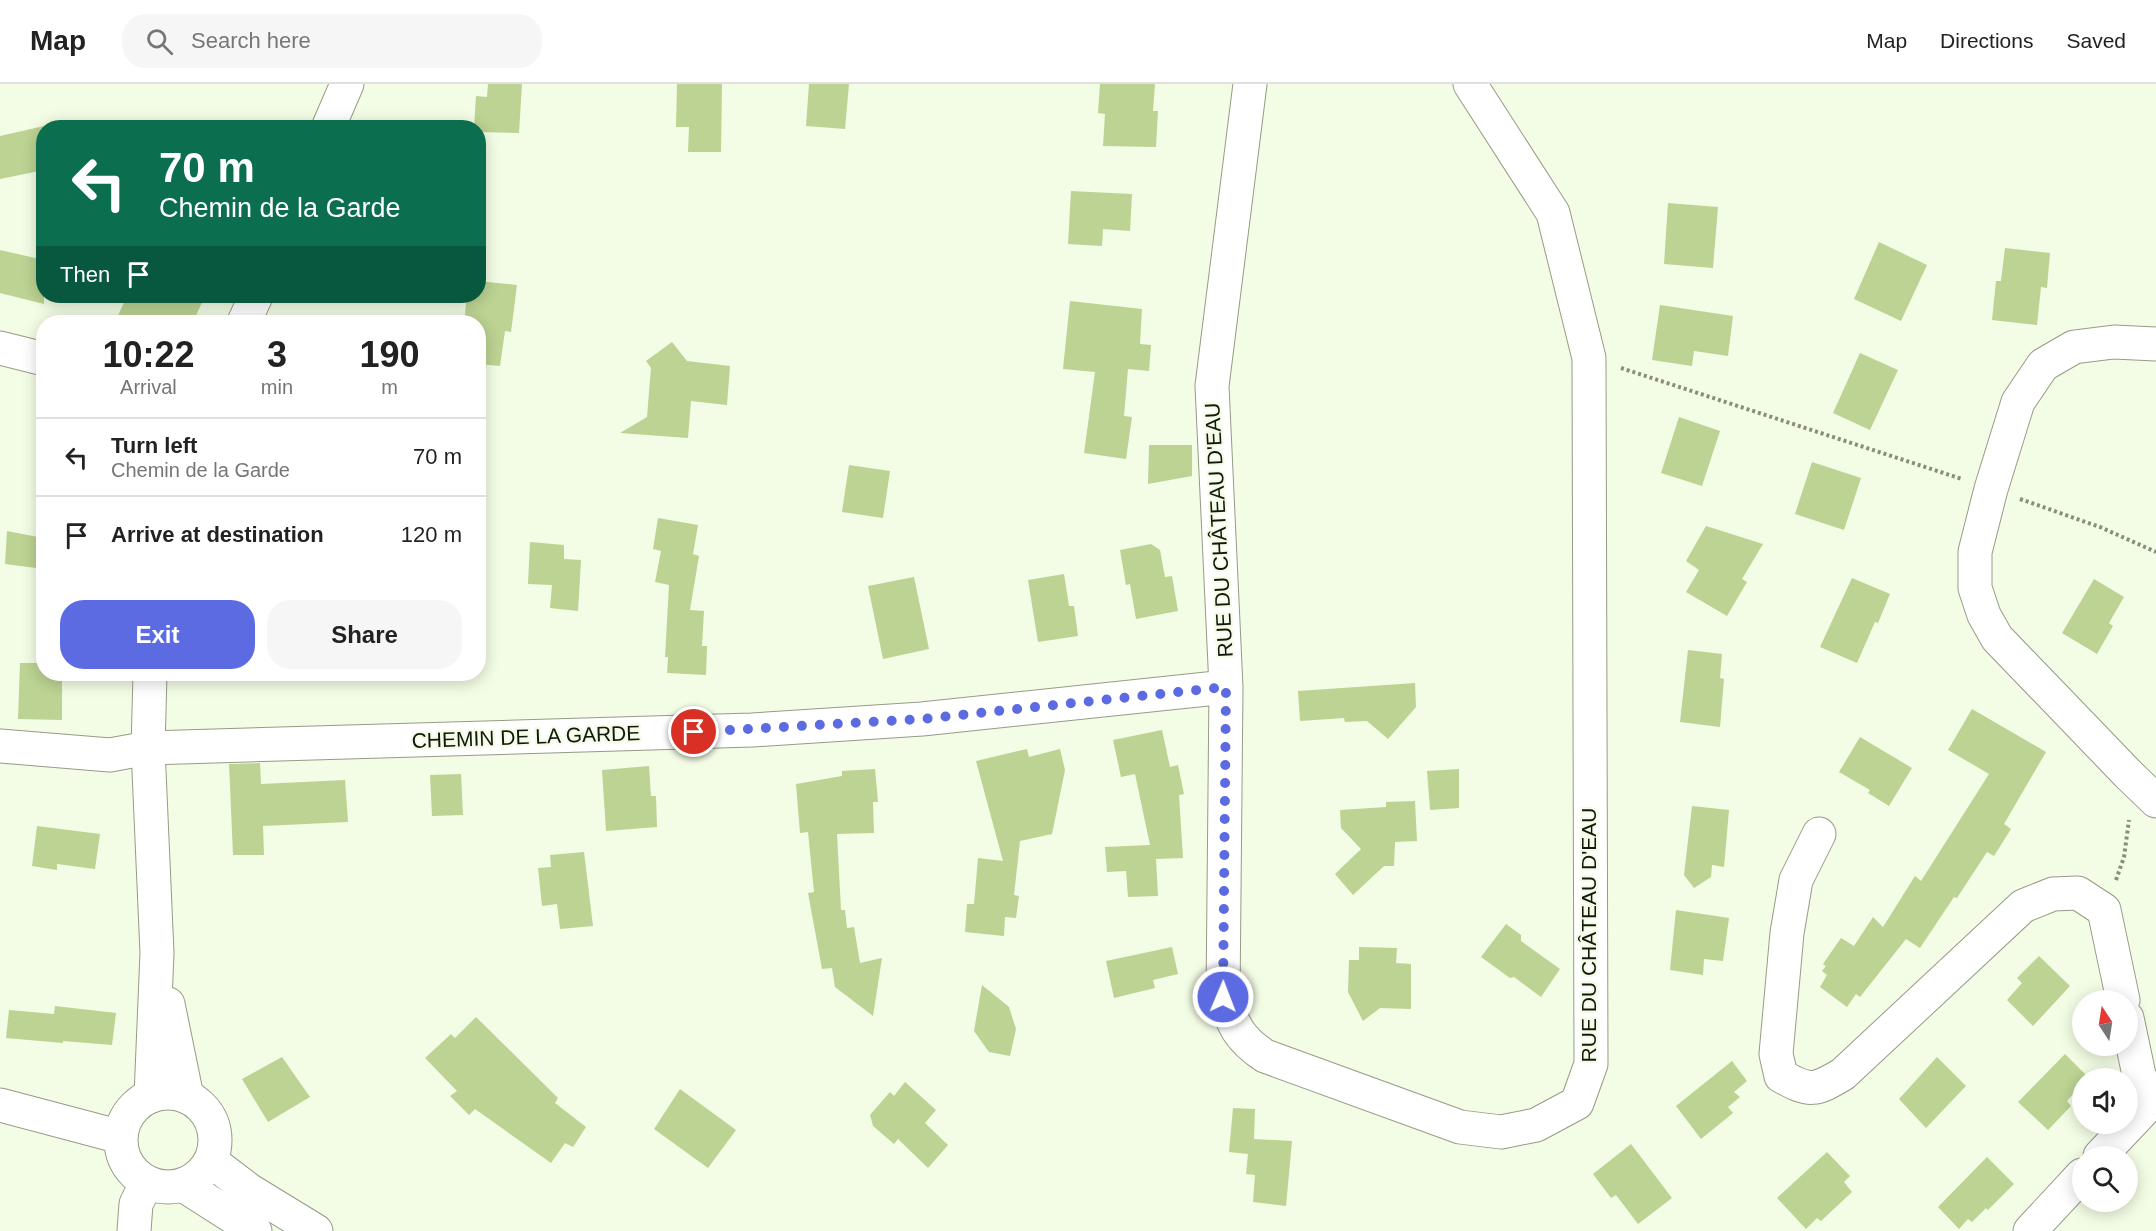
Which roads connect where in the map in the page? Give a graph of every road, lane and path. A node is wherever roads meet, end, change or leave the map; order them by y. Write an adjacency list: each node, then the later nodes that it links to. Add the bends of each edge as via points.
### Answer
1 (347, 84): 4 (street)
2 (1250, 84): 12 (street, RUE DU CHÂTEAU D'EAU, via 1212,386)
3 (1470, 84): 8 (street, RUE DU CHÂTEAU D'EAU, via 1553,213)
4 (331, 120)
5 (2156, 344): 9 (street, via 2114,342 2074,347 2043,364 2018,402)
6 (0, 348): 7 (street)
7 (36, 357)
8 (1589, 358): 9 (path); 12 (street, RUE DU CHÂTEAU D'EAU, via 1591,1064 1577,1102 1536,1125 1501,1132 1460,1127 1265,1056 1247,1044 1234,1027 1223,997)
9 (1991, 489): 10 (path, via 2100,527); 15 (street, via 1975,552 1975,588 1984,615 1997,638)
10 (2156, 552)
11 (150, 681): 14 (street)
12 (1226, 687): 14 (street, CHEMIN DE LA GARDE, via 922,719 763,729)
13 (0, 746): 14 (street, CHEMIN DE LA GARDE, via 110,755)
14 (148, 748): 19 (street)
15 (2128, 774): 16 (street); 18 (path, via 2130,823 2124,857)
16 (2156, 801)
17 (1819, 834): 18 (street, via 1796,880 1776,1054 1781,1076 1801,1087 1821,1087 1843,1074 2023,906 2053,894 2078,893)
18 (2104, 910): 20 (street)
19 (157, 953): 22 (street); 23 (street)
20 (2121, 990)
21 (2135, 1056): 24 (street, via 2139,1075)
22 (152, 1096): 23 (street, via 169,1093); 26 (street, via 137,1105 126,1120)
23 (187, 1097): 28 (street, via 202,1107 212,1123 216,1143)
24 (2154, 1101): 27 (street)
25 (0, 1105): 26 (street)
26 (121, 1137): 29 (street, via 132,1170)
27 (2110, 1146)
28 (211, 1161): 30 (street, via 199,1176); 34 (street, via 249,1190)
29 (147, 1182): 30 (street, via 166,1187); 32 (street, via 136,1203)
30 (183, 1185): 33 (street)
31 (2072, 1187): 35 (street)
32 (134, 1231)
33 (255, 1231)
34 (316, 1231)
35 (2030, 1231)

